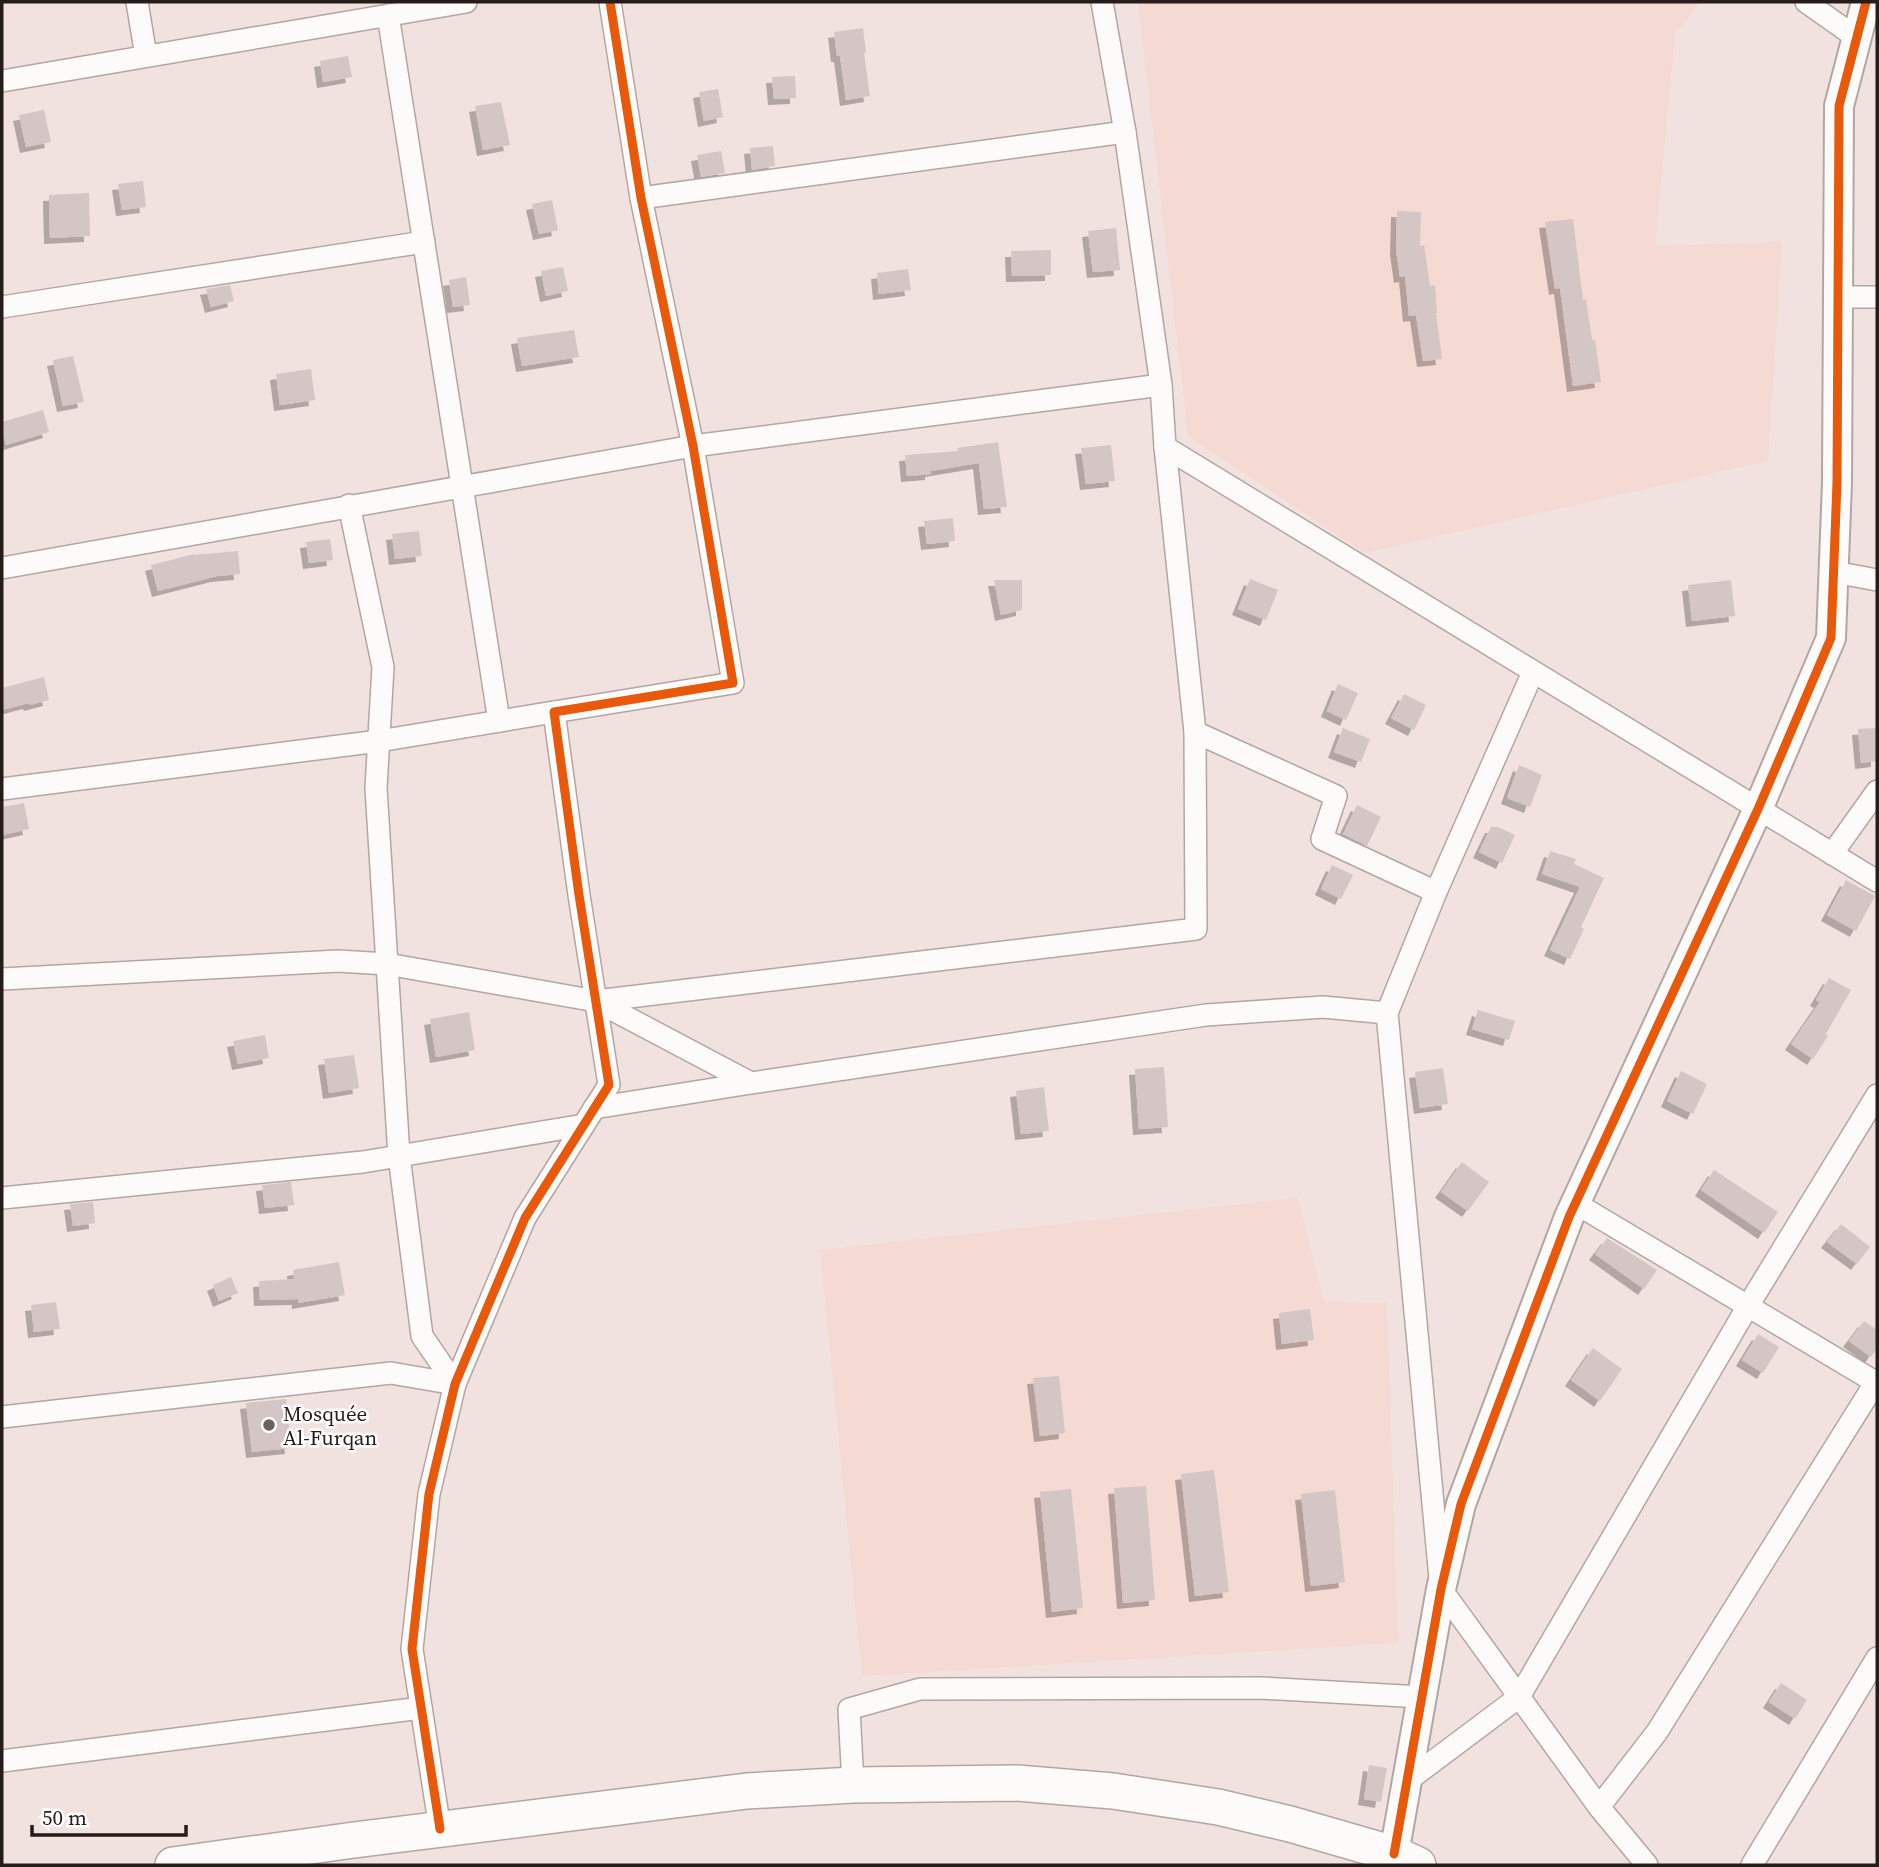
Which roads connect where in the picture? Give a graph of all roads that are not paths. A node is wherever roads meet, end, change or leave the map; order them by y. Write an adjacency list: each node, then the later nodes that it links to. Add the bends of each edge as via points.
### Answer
1 (137, 2): 9 (street)
2 (466, 2): 7 (street)
3 (610, 2): 12 (street)
4 (1102, 2): 11 (street)
5 (1806, 2): 8 (street)
6 (1867, 2): 8 (street)
7 (388, 15): 9 (street); 13 (street)
8 (1857, 38): 14 (street, via 1839,106)
9 (146, 57): 10 (street)
10 (2, 81)
11 (1125, 132): 12 (street); 17 (street)
12 (641, 198): 18 (street)
13 (424, 242): 16 (street); 20 (street)
14 (1839, 297): 15 (street); 23 (street)
15 (1877, 297)
16 (2, 307)
17 (1161, 385): 18 (street); 19 (street)
18 (693, 446): 20 (street); 26 (street, via 733,683)
19 (1165, 447): 25 (street); 28 (street)
20 (463, 486): 21 (street); 27 (street)
21 (349, 505): 22 (street); 29 (street, via 383,667)
22 (3, 562)
23 (1834, 572): 24 (street); 32 (street, via 1831,638)
24 (1877, 580)
25 (1533, 672): 32 (street); 35 (street)
26 (554, 712): 27 (street); 38 (street)
27 (499, 721): 29 (street)
28 (1195, 732): 35 (street, via 1336,796 1322,839); 38 (street, via 1196,929)
29 (379, 741): 30 (street); 36 (street, via 376,788)
30 (2, 789)
31 (1877, 791): 33 (street)
32 (1758, 810): 33 (street); 45 (street)
33 (1832, 854): 34 (street)
34 (1877, 881)
35 (1436, 891): 39 (street)
36 (387, 964): 37 (street, via 338,961); 38 (street); 43 (street)
37 (2, 979)
38 (596, 1001): 40 (street); 42 (street, via 609,1085)
39 (1387, 1013): 40 (street, via 1323,1007 1206,1015); 50 (street)
40 (751, 1083): 42 (street)
41 (1877, 1095): 46 (street)
42 (589, 1116): 43 (street); 48 (street, via 525,1217)
43 (399, 1156): 44 (street); 48 (street, via 422,1336)
44 (2, 1198)
45 (1575, 1203): 46 (street); 50 (street, via 1461,1504)
46 (1748, 1306): 47 (street); 53 (street)
47 (1877, 1382): 58 (street, via 1657,1732)
48 (455, 1384): 49 (street, via 391,1373); 54 (street, via 429,1494 412,1649)
49 (2, 1417)
50 (1441, 1589): 52 (street); 53 (street)
51 (1877, 1658): 63 (street)
52 (1422, 1697): 56 (street); 57 (street, via 1261,1688 920,1689 849,1709)
53 (1519, 1697): 56 (street); 58 (street)
54 (421, 1708): 55 (street); 59 (street)
55 (2, 1762)
56 (1407, 1782): 60 (street)
57 (853, 1786): 59 (main road, via 747,1791); 60 (main road, via 1017,1783 1113,1791 1218,1807)
58 (1599, 1807): 62 (street)
59 (440, 1829): 61 (main road)
60 (1406, 1860)
61 (173, 1865)
62 (1647, 1865)
63 (1752, 1865)

